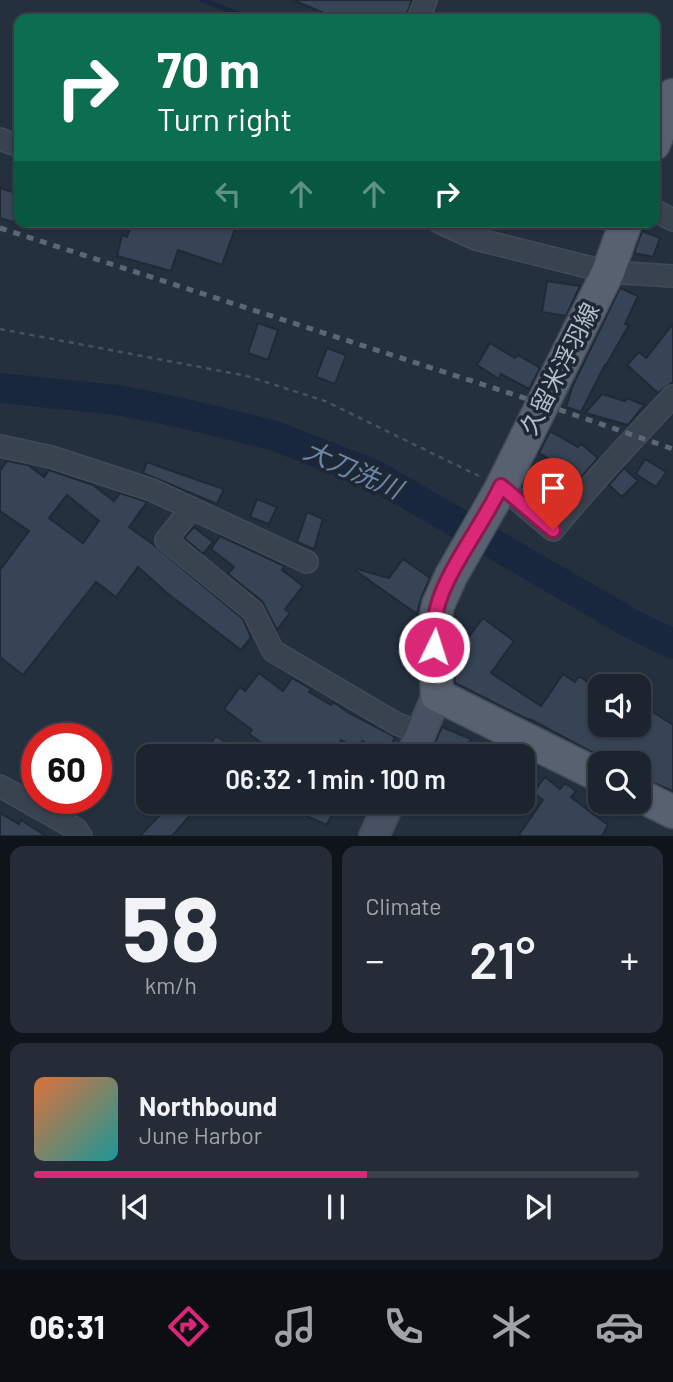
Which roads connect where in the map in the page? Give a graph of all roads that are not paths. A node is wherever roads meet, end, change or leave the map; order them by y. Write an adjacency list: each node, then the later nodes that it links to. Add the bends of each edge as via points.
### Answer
1 (673, 95): 2 (main road)
2 (660, 129)
3 (452, 228): 5 (street, via 476,239)
4 (623, 228): 5 (main road, 久留米浮羽線)
5 (608, 272): 6 (street); 9 (main road, 久留米浮羽線)
6 (673, 276)
7 (673, 396): 9 (street, via 553,530)
8 (0, 446): 10 (street, via 152,489)
9 (500, 489): 12 (main road, 久留米浮羽線, via 438,605 434,626)
10 (192, 508): 11 (street); 13 (street, via 166,541 253,611 273,651 397,724)
11 (307, 562)
12 (437, 695): 13 (main road); 14 (main road)
13 (416, 744)
14 (588, 770)
15 (0, 786): 19 (street)
16 (651, 801): 17 (main road)
17 (673, 812)
18 (384, 814): 20 (main road)
19 (81, 836)
20 (374, 836)

